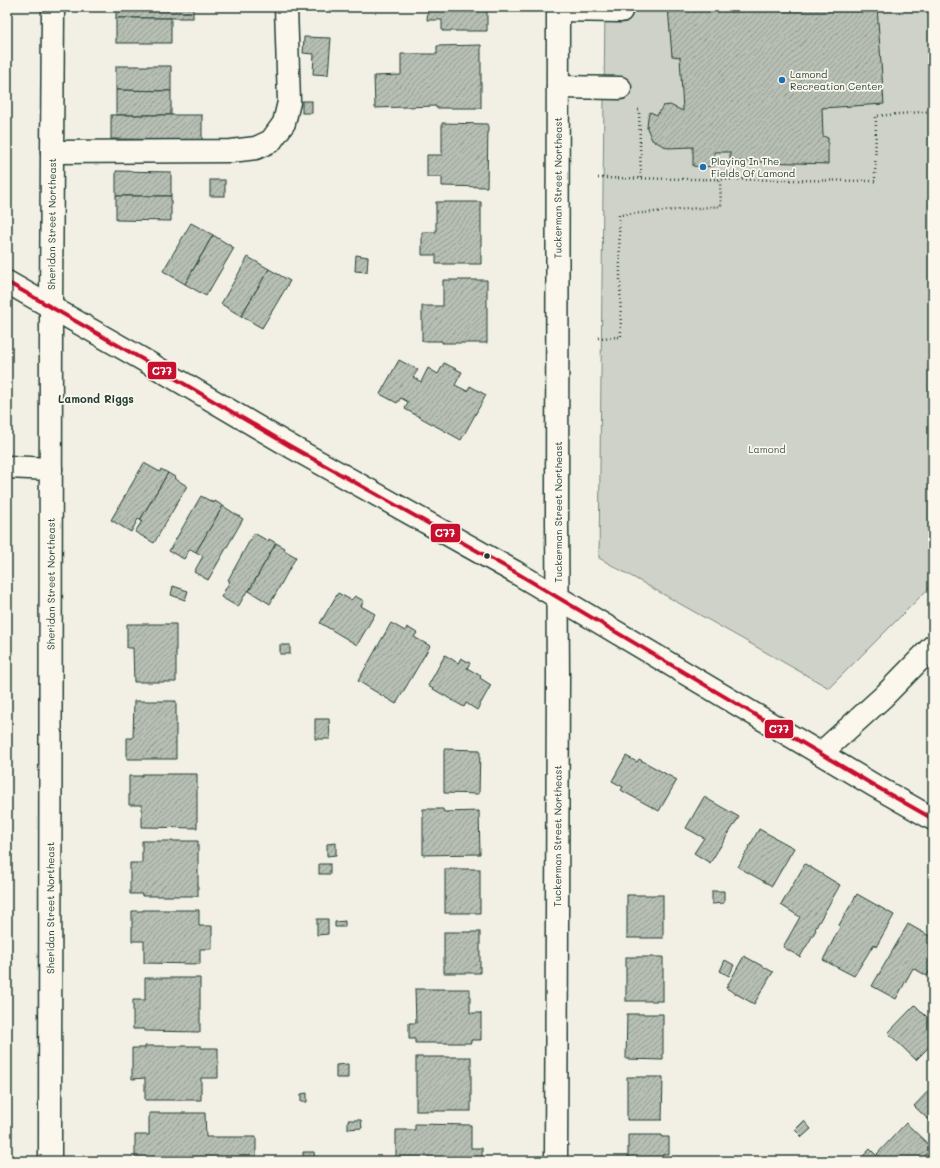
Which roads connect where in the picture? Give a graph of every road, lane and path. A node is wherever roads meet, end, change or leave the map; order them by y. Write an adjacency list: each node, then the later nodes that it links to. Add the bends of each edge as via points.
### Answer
1 (53, 7): 9 (street, Sheridan Street Northeast)
2 (286, 7): 9 (street, via 289,102 284,123 271,141 256,148 231,151)
3 (558, 8): 4 (street); 5 (street, Tuckerman Street Northeast)
4 (621, 11)
5 (558, 87): 6 (street); 18 (street, Tuckerman Street Northeast)
6 (620, 88)
7 (632, 110): 11 (path, via 639,110)
8 (933, 110): 12 (path, via 876,116 875,181)
9 (52, 152): 14 (street, Sheridan Street Northeast)
10 (598, 178): 11 (path)
11 (641, 179): 12 (path)
12 (720, 180): 15 (path, via 721,206 619,215 621,337)
13 (7, 282): 14 (street)
14 (51, 306): 17 (street, Sheridan Street Northeast); 18 (street, via 290,446)
15 (598, 338)
16 (7, 467): 17 (street)
17 (51, 469): 22 (street, Sheridan Street Northeast)
18 (558, 598): 20 (street); 23 (street, Tuckerman Street Northeast)
19 (933, 646): 20 (street, via 883,697)
20 (821, 753): 21 (street)
21 (933, 819)
22 (50, 1161)
23 (556, 1161)

